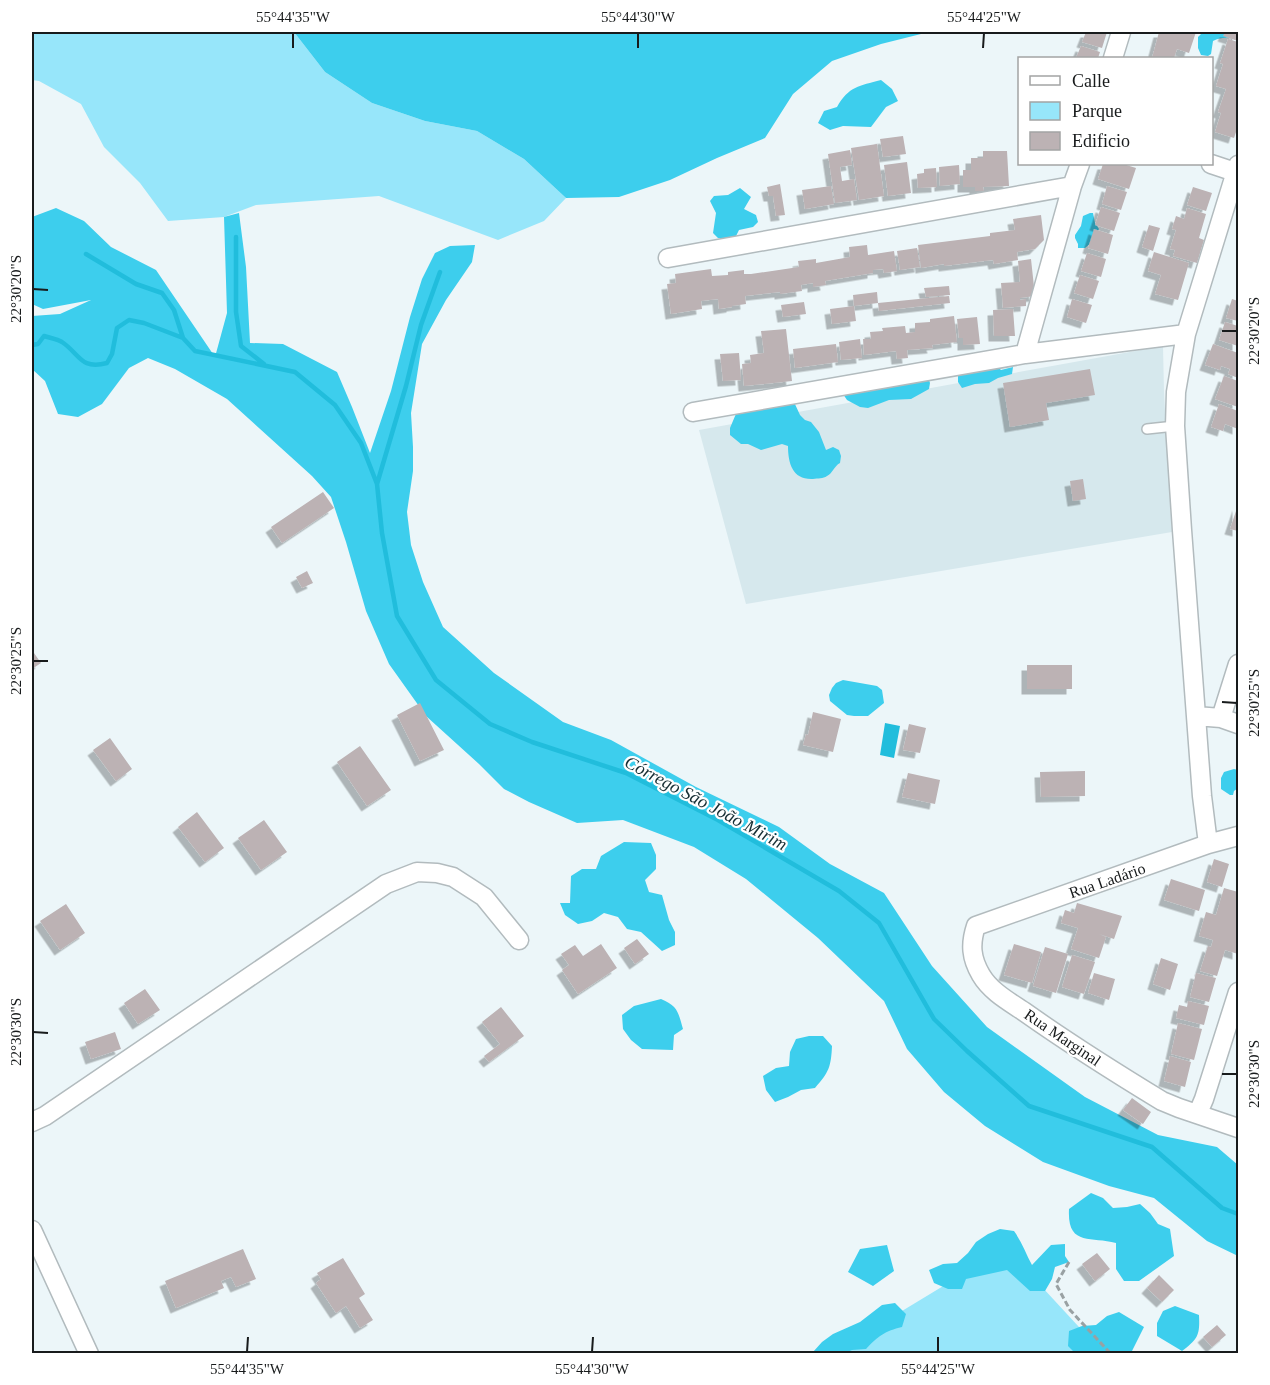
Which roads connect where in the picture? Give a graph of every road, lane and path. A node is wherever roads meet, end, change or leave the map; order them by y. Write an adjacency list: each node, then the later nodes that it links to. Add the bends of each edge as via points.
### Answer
1 (1121, 32): 2 (street)
2 (1113, 57)
3 (1213, 164): 5 (street)
4 (1080, 165): 6 (street)
5 (1238, 170): 8 (street)
6 (1072, 186): 7 (street); 9 (street)
7 (668, 258)
8 (1186, 334): 9 (street); 11 (street, via 1176,392)
9 (1025, 354): 10 (street)
10 (693, 412)
11 (1175, 426): 12 (lane); 14 (street)
12 (1147, 429)
13 (1239, 664): 15 (street)
14 (1196, 716): 15 (street); 18 (street)
15 (1221, 718): 16 (street)
16 (1239, 724)
17 (1239, 836): 18 (street, Rua Ladário)
18 (1208, 844): 19 (street, Rua Ladário)
19 (976, 926): 22 (street, Rua Marginal, via 972,949 981,974 992,989 1162,1101)
20 (519, 940): 23 (street, via 484,897 453,877 417,872 386,884)
21 (1239, 992): 22 (street)
22 (1198, 1113): 24 (street, Rua Marginal)
23 (32, 1122)
24 (1239, 1128)
25 (32, 1230): 27 (street)
26 (1069, 1262): 28 (path, via 1056,1284 1070,1310)
27 (89, 1353)
28 (1111, 1353)

